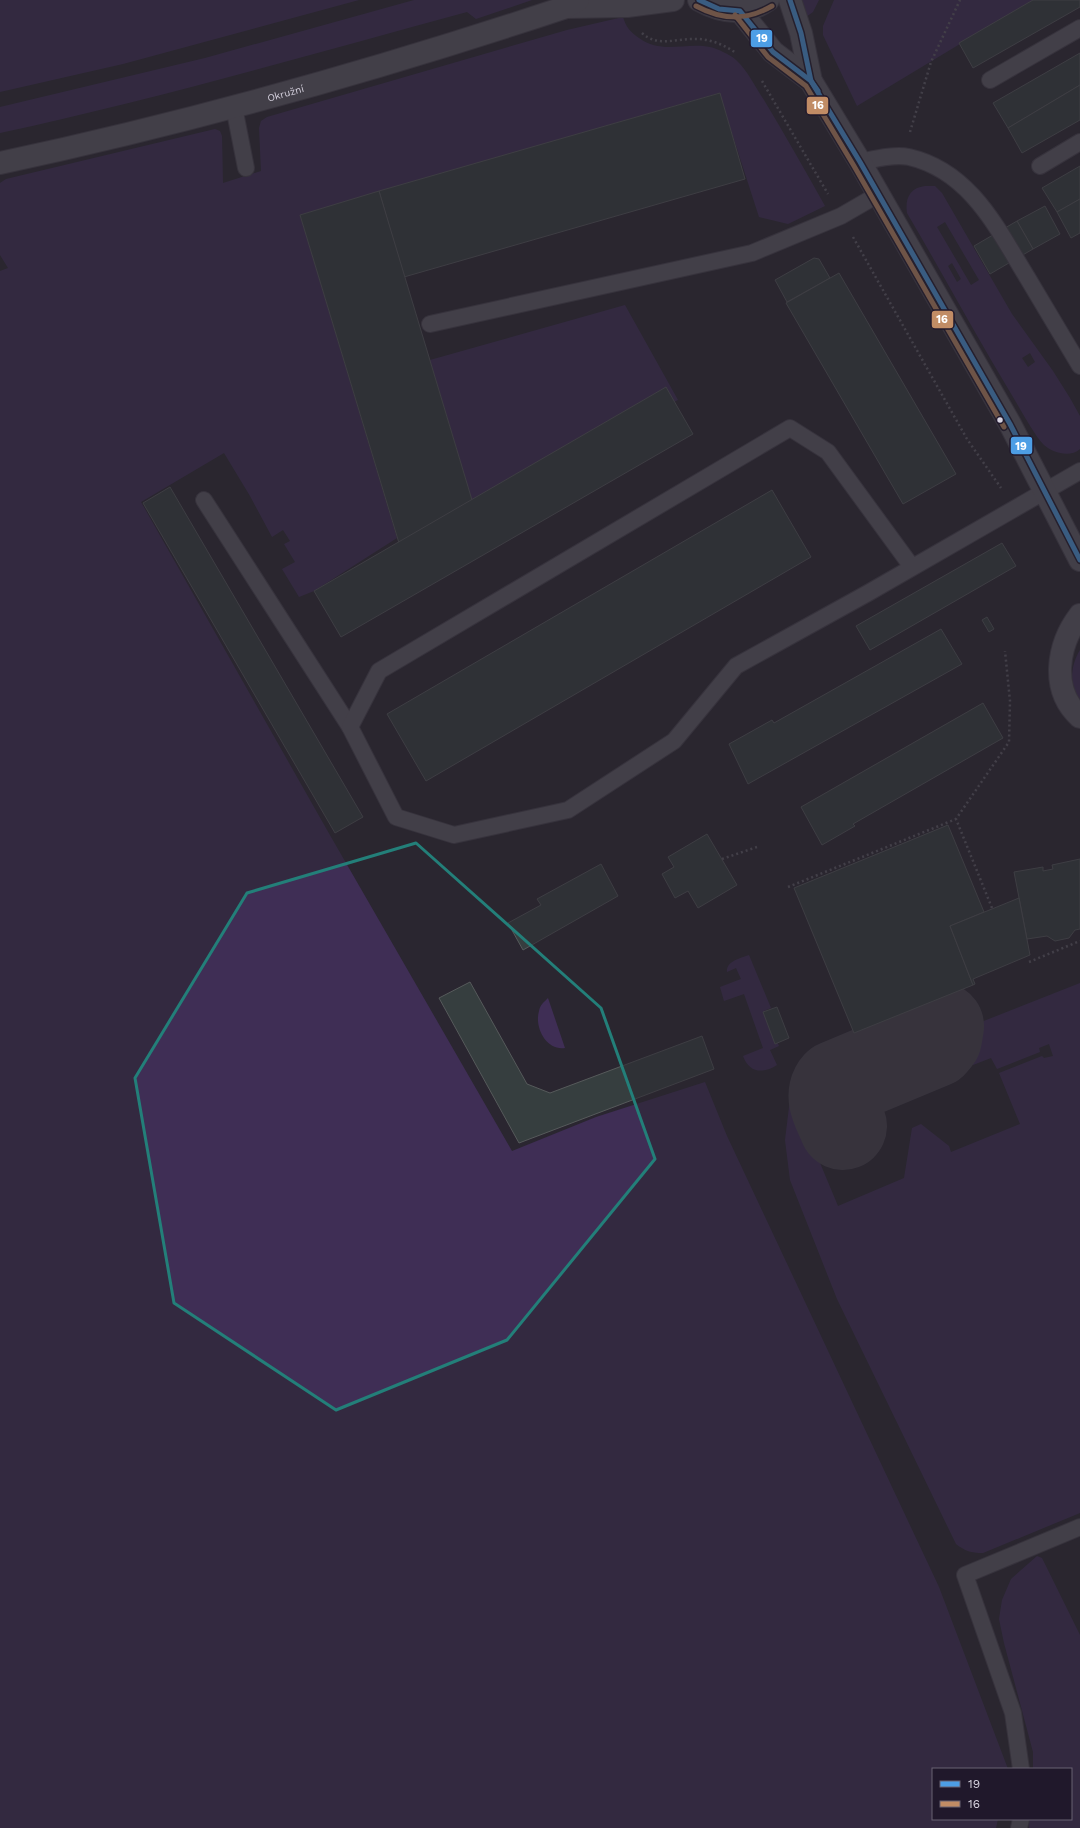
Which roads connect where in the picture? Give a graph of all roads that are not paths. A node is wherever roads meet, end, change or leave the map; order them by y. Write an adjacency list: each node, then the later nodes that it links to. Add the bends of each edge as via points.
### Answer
1 (673, 0): 5 (street, Okružní, via 627,6)
2 (699, 0): 6 (street, via 719,9)
3 (768, 0): 6 (street)
4 (790, 0): 9 (street, via 801,34)
5 (572, 4): 10 (street, Okružní, via 414,56)
6 (740, 11): 9 (street, via 773,52)
7 (1080, 28): 8 (lane)
8 (990, 80)
9 (811, 81): 12 (street)
10 (234, 107): 13 (street, Okružní); 15 (lane)
11 (1080, 142): 14 (lane)
12 (860, 162): 16 (street); 18 (lane, via 908,156 936,166 961,183 988,213)
13 (0, 163)
14 (1040, 166)
15 (246, 168)
16 (878, 194): 17 (lane, via 841,216 752,253); 20 (street)
17 (430, 324)
18 (1080, 366)
19 (1080, 471): 20 (lane)
20 (1046, 492): 22 (street); 23 (lane)
21 (204, 500): 26 (lane)
22 (1080, 560)
23 (912, 567): 26 (lane, via 736,666 674,741 568,810 454,835 396,816); 26 (lane, via 828,452 790,428 379,671)
24 (1080, 615): 25 (street, via 1073,624 1060,661 1060,680 1065,698)
25 (1080, 717)
26 (350, 727)
27 (1080, 1527): 28 (lane, via 965,1575 1012,1713)
28 (1021, 1768)

